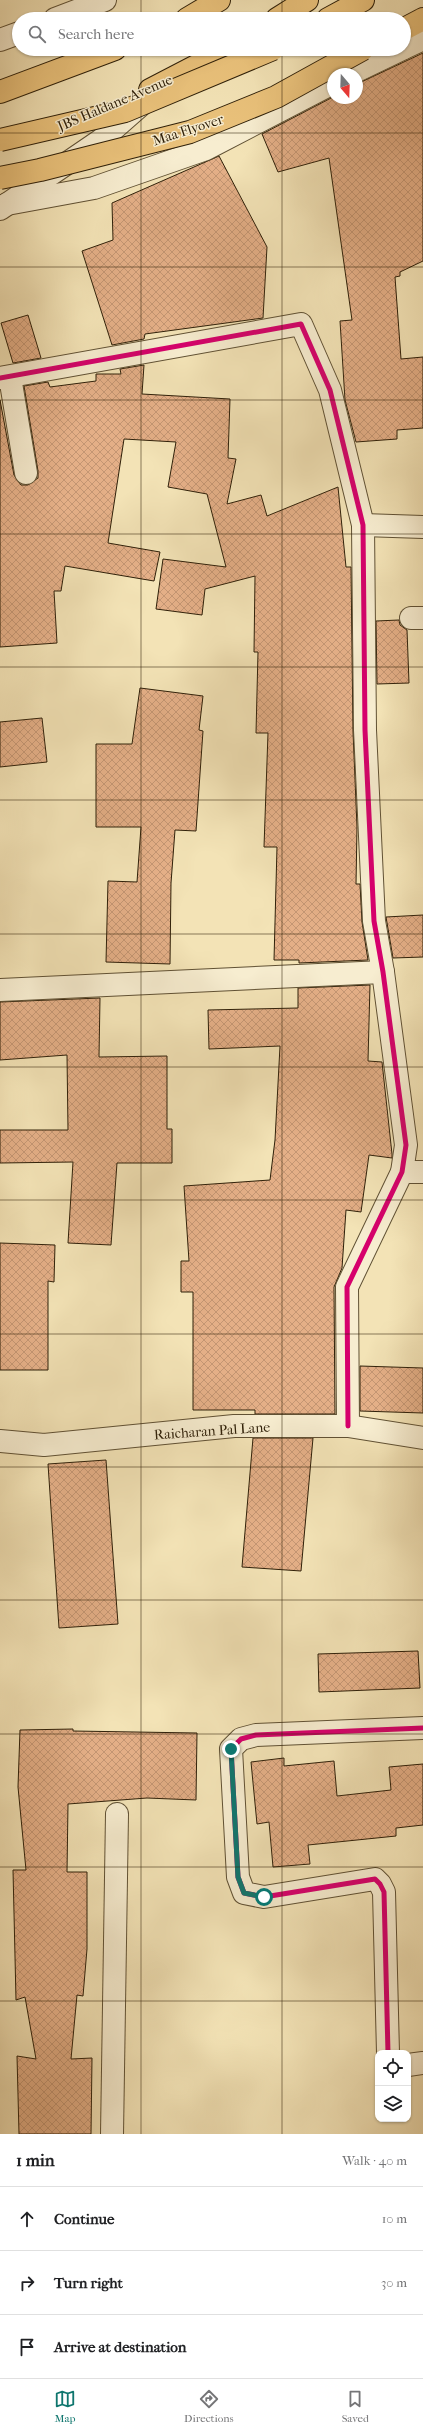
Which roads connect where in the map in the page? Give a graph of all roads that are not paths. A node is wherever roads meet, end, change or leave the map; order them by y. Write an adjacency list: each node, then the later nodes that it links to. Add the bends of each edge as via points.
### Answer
1 (104, 0): 5 (street)
2 (219, 0): 6 (main road)
3 (307, 0): 7 (main road)
4 (363, 0): 8 (main road)
5 (73, 12)
6 (200, 12)
7 (288, 12)
8 (341, 12)
9 (423, 19): 10 (main road)
10 (411, 25)
11 (12, 35): 13 (street)
12 (423, 39): 14 (street)
13 (0, 40)
14 (411, 44)
15 (96, 56): 23 (main road)
16 (217, 56): 21 (main road, JBS Haldane Avenue)
17 (256, 56): 24 (main road, bridge, via 125,111)
18 (350, 56): 26 (main road, Maa Flyover, bridge, via 276,97 190,132)
19 (387, 56): 20 (street)
20 (362, 68)
21 (165, 84): 25 (main road, JBS Haldane Avenue); 27 (street, via 101,140)
22 (327, 86): 27 (street, via 206,149 94,188)
23 (0, 92)
24 (0, 140)
25 (0, 150)
26 (0, 178)
27 (4, 206)
28 (5, 377): 29 (street); 30 (street, via 301,324 330,390)
29 (26, 473)
30 (363, 525): 31 (street); 32 (street, via 364,730 374,920)
31 (423, 527)
32 (383, 972): 33 (street); 34 (street, via 406,1144)
33 (0, 990)
34 (402, 1172): 35 (street); 36 (street, via 347,1287)
35 (423, 1172)
36 (348, 1426): 37 (street, Raicharan Pal Lane); 38 (street, Raicharan Pal Lane, via 234,1426 44,1445)
37 (423, 1438)
38 (0, 1441)
39 (423, 1728): 41 (street, via 256,1735 240,1739 231,1749 238,1877 244,1893 264,1897 375,1879 380,1884 384,1892)
40 (117, 1814): 44 (street)
41 (388, 2050)
42 (423, 2063): 43 (street)
43 (411, 2065)
44 (112, 2134)

